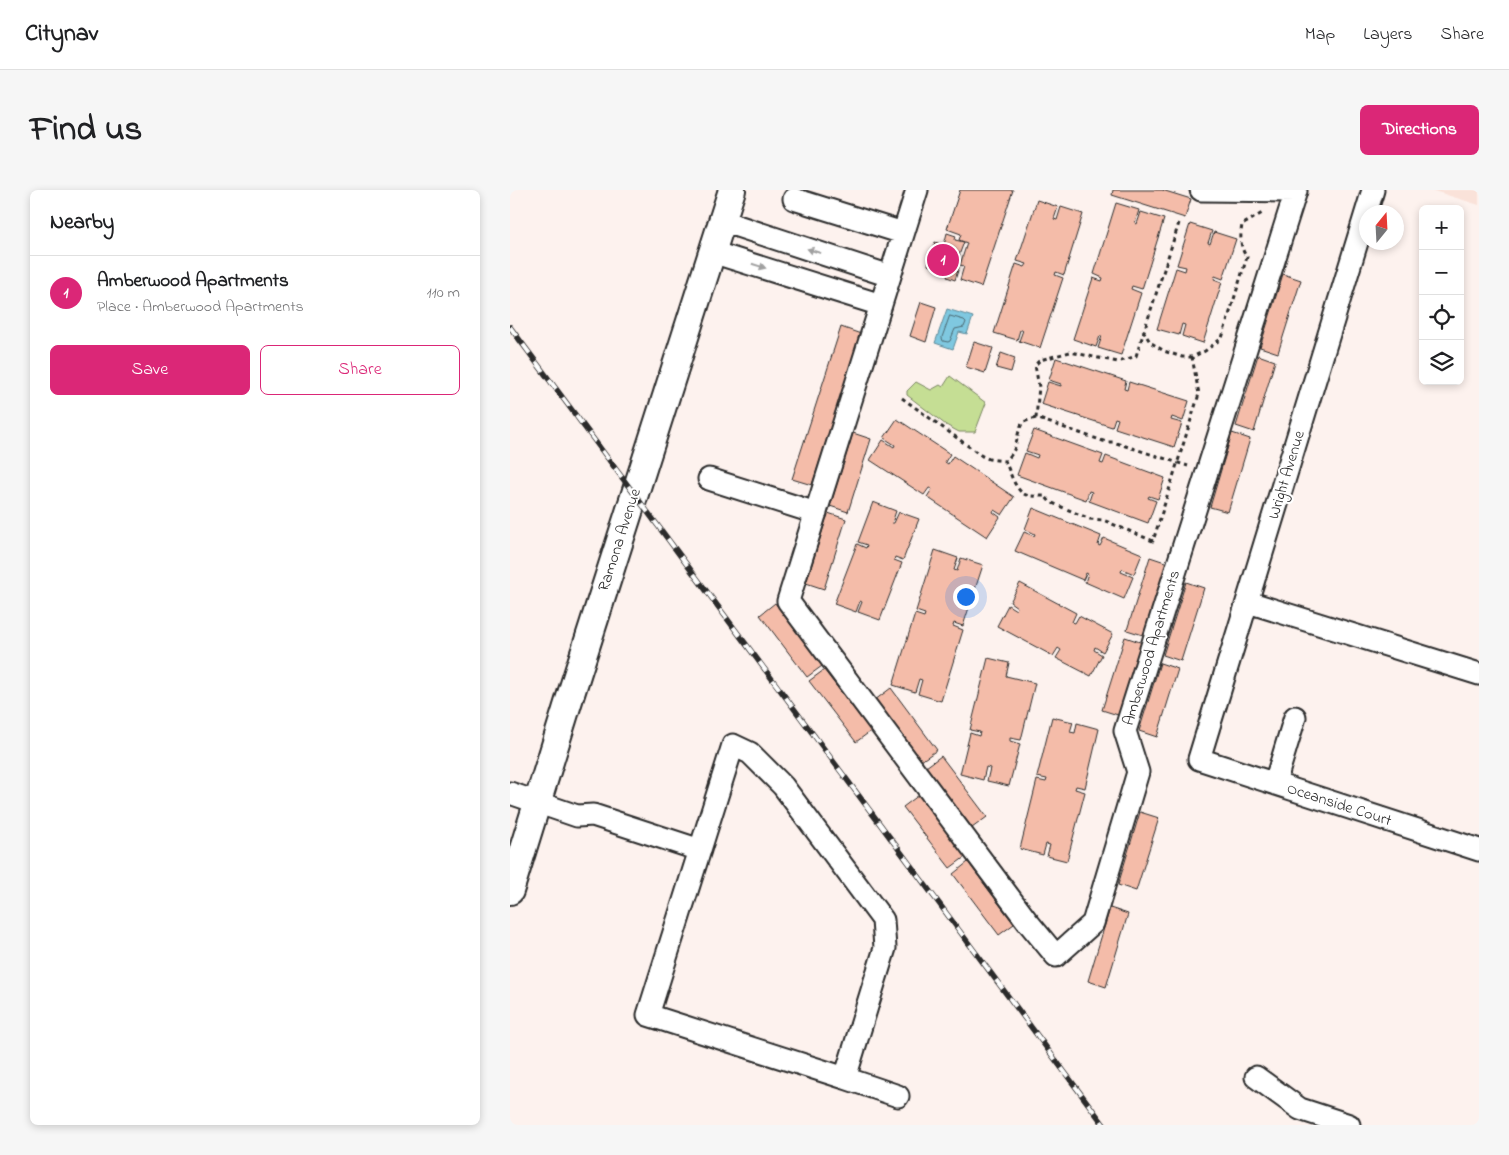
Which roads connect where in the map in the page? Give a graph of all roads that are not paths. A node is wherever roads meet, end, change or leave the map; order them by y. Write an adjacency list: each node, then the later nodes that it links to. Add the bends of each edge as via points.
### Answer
1 (732, 190): 6 (main road, Ramona Avenue)
2 (917, 190): 7 (street, Amberwood Apartments)
3 (1201, 190): 14 (street, Amberwood Apartments, via 1302,193 1208,472 1126,731 1138,772 1093,923 1056,956 1015,906 788,601)
4 (1373, 190): 15 (street, Wright Avenue)
5 (794, 199): 7 (street)
6 (722, 222): 8 (main road, Ramona Avenue); 9 (street, one-way to 6)
7 (903, 233): 10 (street, Amberwood Apartments)
8 (712, 252): 11 (street, one-way to 11); 21 (main road, Ramona Avenue)
9 (846, 261): 10 (street); 11 (street)
10 (890, 276): 12 (street, Amberwood Apartments)
11 (837, 291): 12 (street)
12 (881, 306): 14 (street, Amberwood Apartments)
13 (709, 478): 14 (street)
14 (816, 513)
15 (1248, 602): 16 (street); 18 (street, Wright Avenue)
16 (1479, 674)
17 (1295, 717): 19 (street)
18 (1199, 759): 19 (street, Oceanside Court)
19 (1275, 784): 22 (street, Oceanside Court)
20 (510, 793): 21 (street)
21 (538, 803): 23 (street, via 577,816 593,815); 24 (main road, Ramona Avenue)
22 (1479, 850)
23 (698, 857): 26 (street, via 648,1015); 26 (street, via 733,745 750,753 783,786 883,920 885,948)
24 (510, 891)
25 (1256, 1077): 28 (street, via 1300,1109)
26 (845, 1078): 27 (street)
27 (898, 1096)
28 (1349, 1125)

